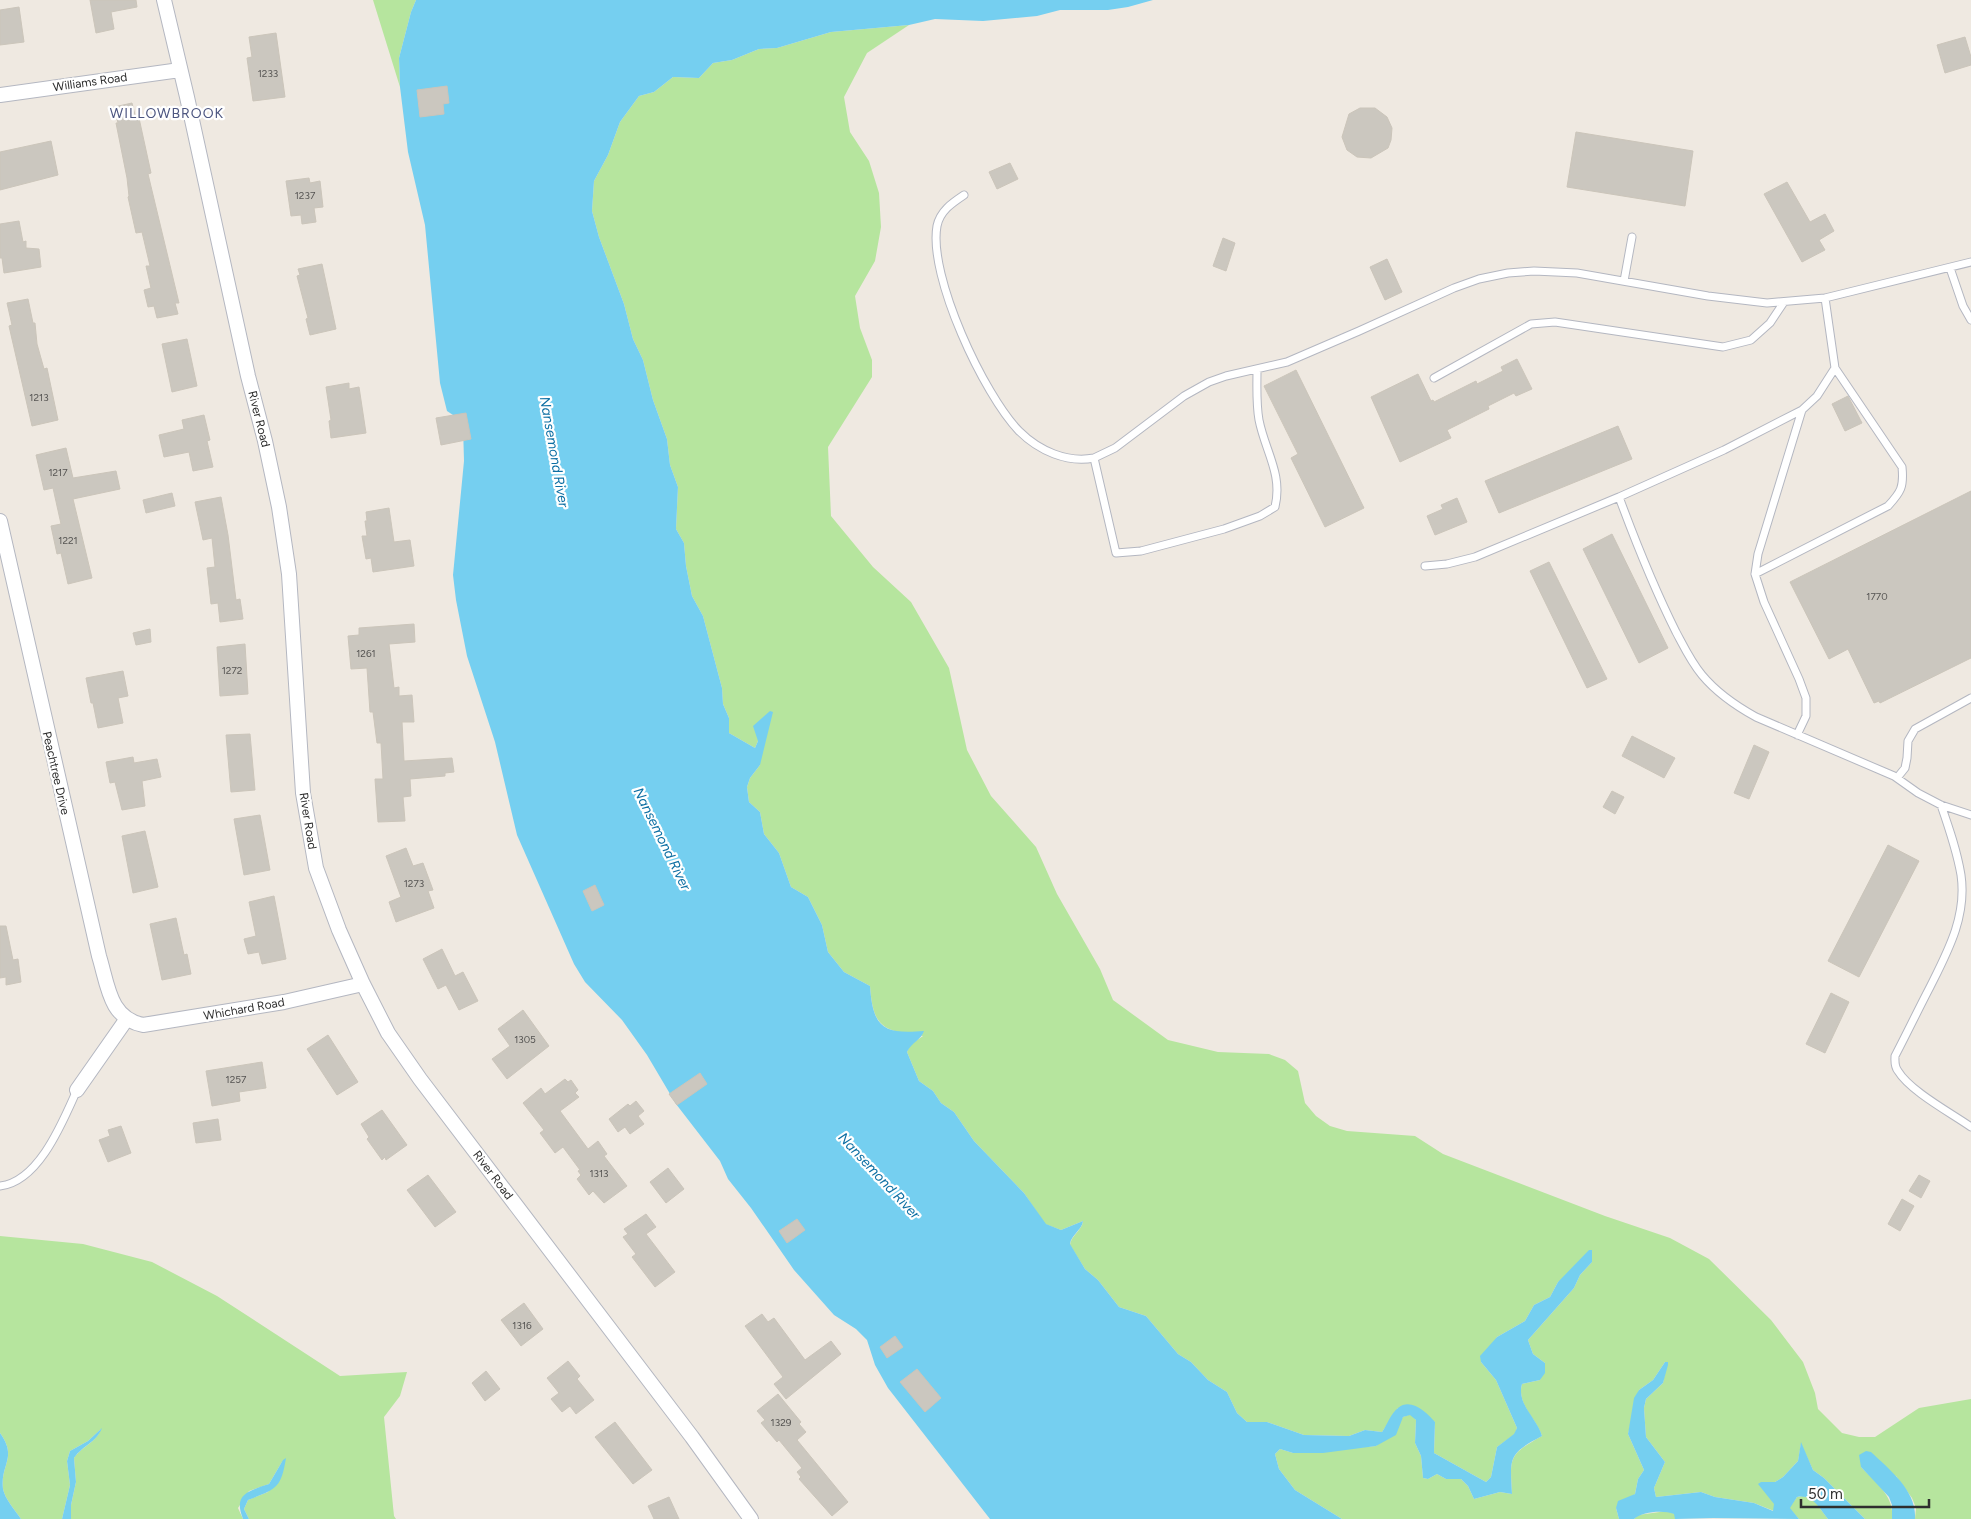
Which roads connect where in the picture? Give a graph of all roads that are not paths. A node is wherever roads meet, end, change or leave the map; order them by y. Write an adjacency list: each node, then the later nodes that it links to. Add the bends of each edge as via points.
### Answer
1 (164, 0): 2 (street, River Road)
2 (180, 70): 3 (street, Williams Road); 26 (street, River Road, via 279,507 289,574 303,793 310,840 316,868 335,921)
3 (0, 95)
4 (964, 196): 16 (lane, via 943,212 936,237 940,270 964,340 983,378 1020,431 1063,458)
5 (1632, 237): 8 (lane)
6 (1971, 262): 7 (lane)
7 (1950, 268): 9 (lane); 11 (lane)
8 (1624, 281): 10 (lane, via 1708,296); 13 (lane, via 1577,273 1534,271 1479,279 1287,362)
9 (1826, 298): 10 (lane); 12 (lane)
10 (1784, 302): 14 (lane, via 1770,323 1751,340 1724,346 1555,322 1531,324)
11 (1971, 320)
12 (1836, 368): 15 (lane, via 1817,396); 20 (lane, via 1902,467 1904,483 1888,506)
13 (1257, 370): 16 (lane, via 1209,382 1184,396 1115,448); 16 (lane, via 1256,401 1278,481 1275,507 1260,516 1141,551 1116,553)
14 (1434, 378)
15 (1802, 410): 17 (lane, via 1724,450); 20 (lane, via 1758,554)
16 (1094, 458)
17 (1619, 497): 19 (lane, via 1475,557); 22 (lane, via 1670,619 1701,674 1739,707)
18 (0, 520): 27 (street, Peachtree Drive, via 99,956 113,1003)
19 (1425, 566)
20 (1755, 574): 22 (lane, via 1806,698 1806,716)
21 (1971, 698): 23 (lane, via 1915,729 1908,741 1904,768)
22 (1797, 735): 23 (lane)
23 (1897, 778): 24 (lane)
24 (1941, 805): 25 (lane); 29 (lane, via 1961,876 1960,918 1953,940 1895,1056 1895,1065 1914,1088)
25 (1971, 815)
26 (362, 984): 27 (street, Whichard Road, via 182,1020 143,1025); 31 (street, River Road, via 388,1033 420,1079)
27 (126, 1020): 28 (street)
28 (77, 1090): 30 (lane, via 63,1120 29,1173 18,1181)
29 (1971, 1127)
30 (0, 1186)
31 (752, 1519)

